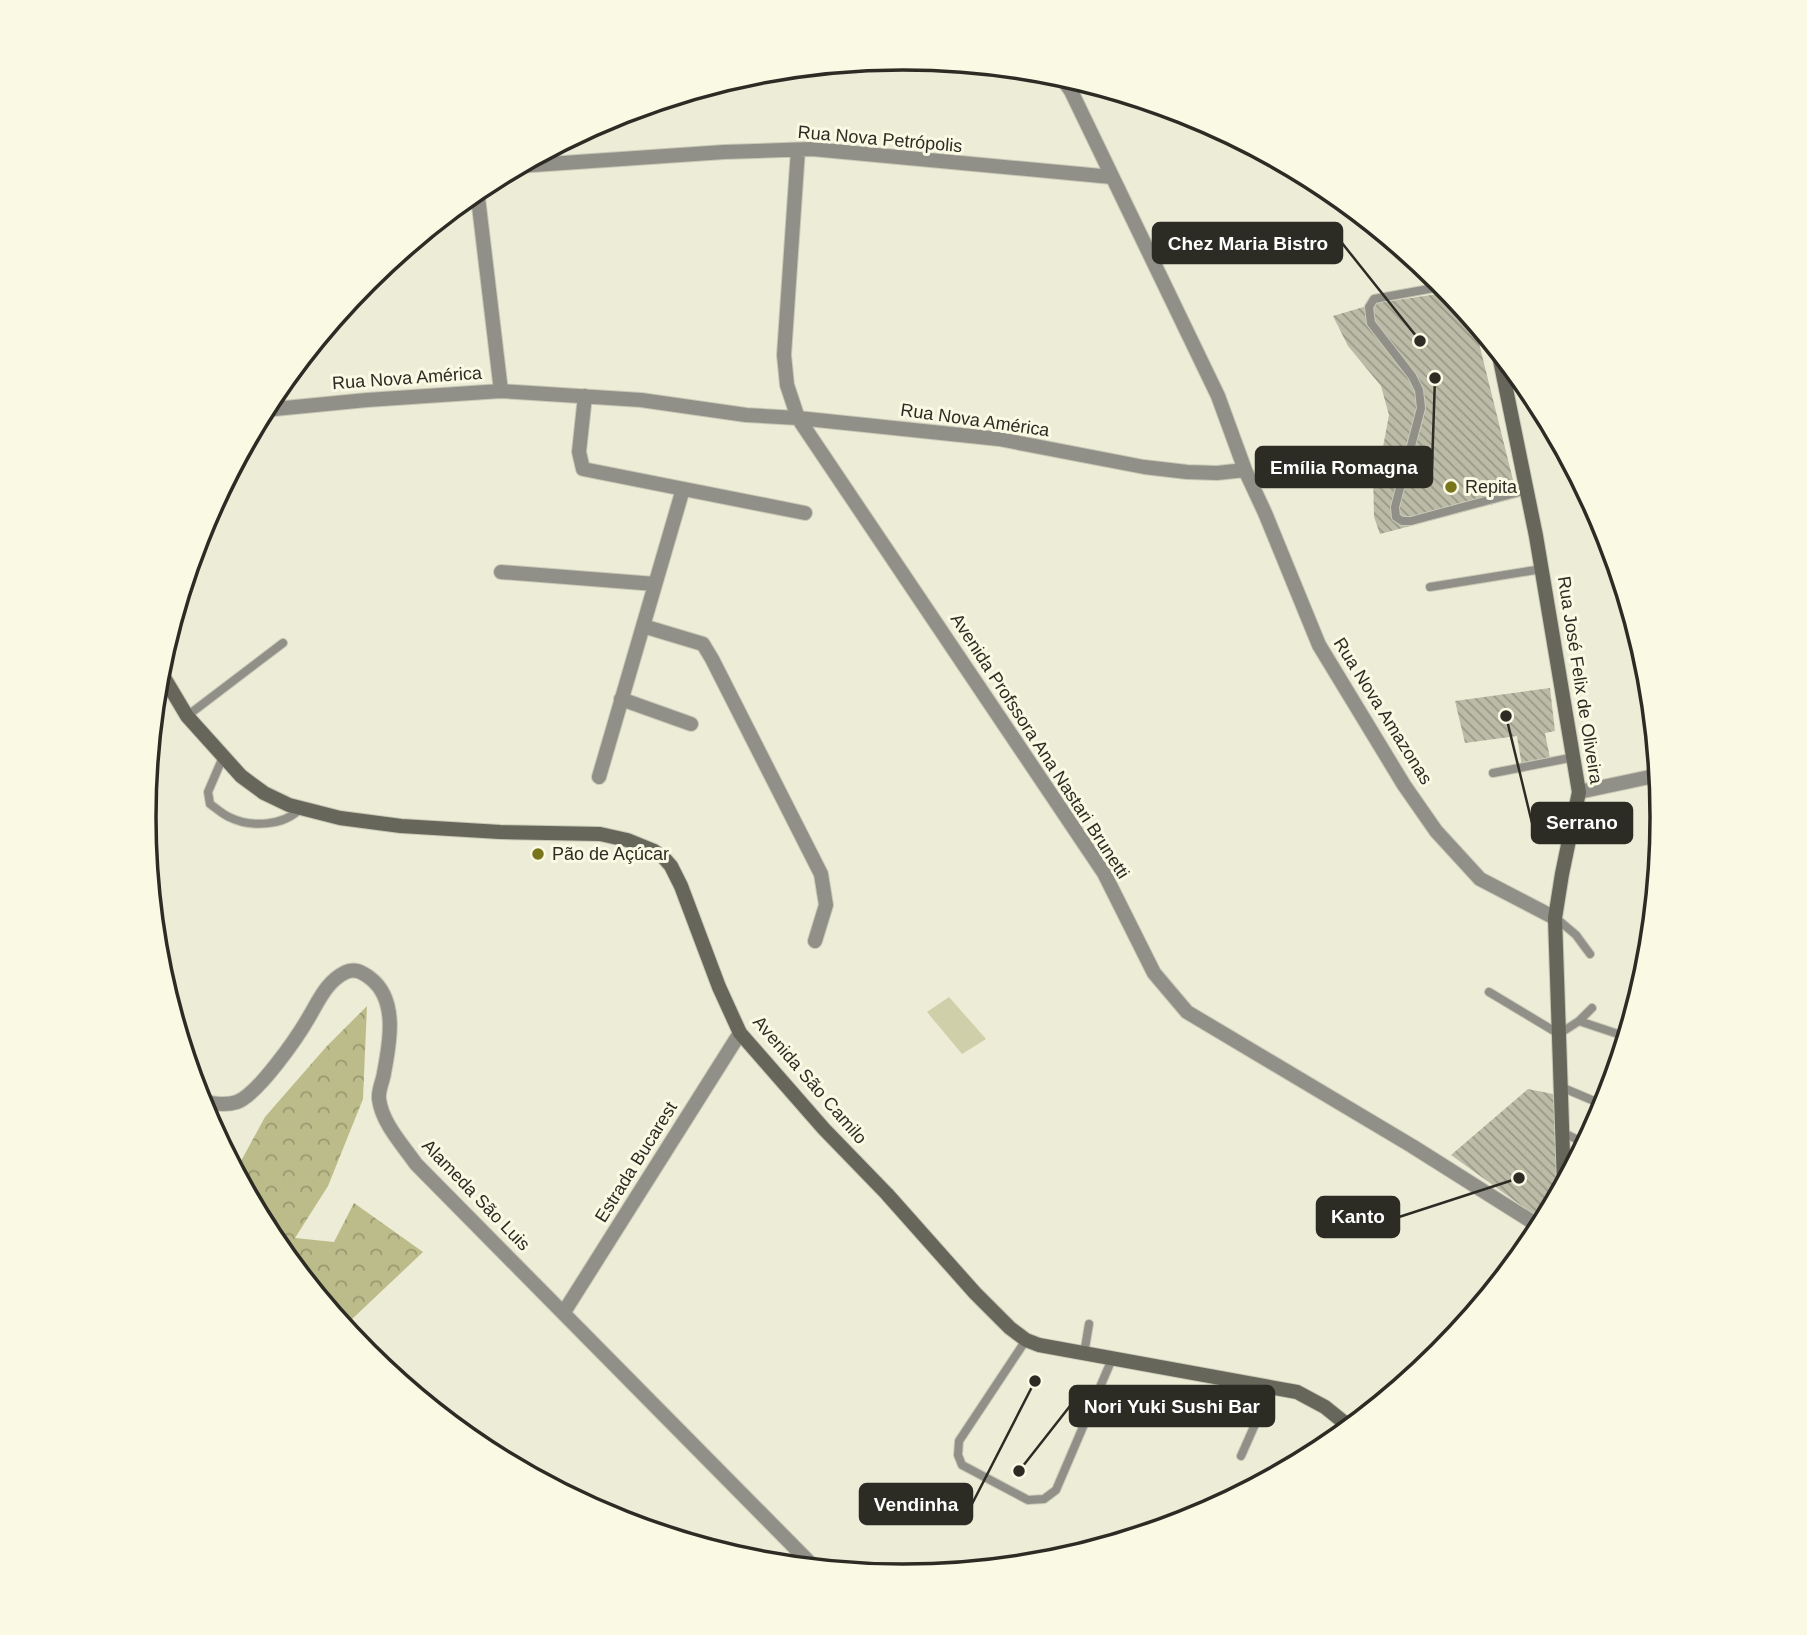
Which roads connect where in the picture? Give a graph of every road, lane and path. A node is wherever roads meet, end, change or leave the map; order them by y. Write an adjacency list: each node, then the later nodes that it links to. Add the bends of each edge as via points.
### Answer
1 (1069, 89): 4 (street)
2 (798, 150): 3 (street, Rua Nova Petrópolis); 4 (street, Rua Nova Petrópolis); 11 (street, Avenida Profssora Ana Nastari Brunetti, via 784,355 787,385)
3 (540, 165)
4 (1112, 177): 12 (street, via 1218,396)
5 (479, 203): 8 (street)
6 (1431, 288): 14 (lane, via 1374,299 1368,307 1371,323 1419,390 1421,408 1396,517 1411,521)
7 (1502, 369): 14 (main road, Rua José Felix de Oliveira)
8 (501, 390): 9 (street, Rua Nova América); 10 (street, Rua Nova América)
9 (585, 396): 11 (street, Rua Nova América); 13 (street, via 579,452 583,469)
10 (278, 409)
11 (798, 418): 12 (street, Rua Nova América, via 999,439 1144,467 1217,473); 48 (street, Avenida Profssora Ana Nastari Brunetti, via 1104,873 1154,973 1186,1012)
12 (1245, 470): 33 (street, Rua Nova Amazonas, via 1319,645 1404,785 1436,831 1480,879)
13 (683, 489): 15 (street); 18 (street)
14 (1526, 490): 16 (main road, Rua José Felix de Oliveira)
15 (805, 513)
16 (1542, 569): 19 (lane); 27 (main road, Rua José Felix de Oliveira)
17 (501, 572): 18 (street)
18 (655, 584): 20 (street)
19 (1430, 587)
20 (643, 626): 23 (street); 34 (street, via 703,644 712,659 821,874 826,905)
21 (283, 643): 24 (lane)
22 (168, 684): 24 (main road, Avenida São Camilo)
23 (621, 699): 25 (street); 29 (street)
24 (187, 716): 26 (main road, Avenida São Camilo)
25 (691, 724)
26 (223, 757): 32 (main road, Avenida São Camilo, via 264,793); 32 (lane, via 208,792 210,804 230,818 261,824 292,818)
27 (1575, 757): 28 (lane); 31 (main road, Rua José Felix de Oliveira)
28 (1493, 773)
29 (599, 777)
30 (1649, 777): 31 (street)
31 (1580, 792): 33 (main road, Rua José Felix de Oliveira)
32 (302, 808): 39 (main road, Avenida São Camilo, via 401,826 600,834 654,851 671,866 681,886)
33 (1555, 918): 35 (lane); 40 (main road, Rua José Felix de Oliveira)
34 (815, 941)
35 (1590, 954)
36 (1489, 992): 40 (lane)
37 (1592, 1007): 38 (lane)
38 (1578, 1021): 40 (lane); 41 (lane)
39 (740, 1033): 49 (street, Estrada Bucarest); 51 (main road, Avenida São Camilo, via 975,1293)
40 (1559, 1034): 42 (main road, Rua José Felix de Oliveira)
41 (1619, 1034)
42 (1561, 1087): 43 (lane); 45 (main road, Rua José Felix de Oliveira)
43 (1595, 1101)
44 (212, 1102): 49 (street, Alameda São Luis, via 227,1104 244,1098 296,1036 326,989 348,971 363,973 383,990 388,1001 379,1094 390,1128 416,1164)
45 (1562, 1132): 46 (lane); 47 (main road, Rua José Felix de Oliveira)
46 (1578, 1140)
47 (1563, 1168)
48 (1532, 1222)
49 (564, 1312): 57 (street, Alameda São Luis)
50 (1089, 1324): 52 (lane)
51 (1026, 1340): 52 (main road, Avenida São Camilo); 53 (lane, via 959,1441 958,1455 962,1465 1028,1500 1044,1499 1056,1490)
52 (1084, 1354): 53 (main road, Avenida São Camilo)
53 (1112, 1359): 54 (main road, Avenida São Camilo)
54 (1272, 1386): 55 (main road, Avenida São Camilo, via 1297,1392); 56 (lane)
55 (1343, 1422)
56 (1241, 1456)
57 (806, 1559)

